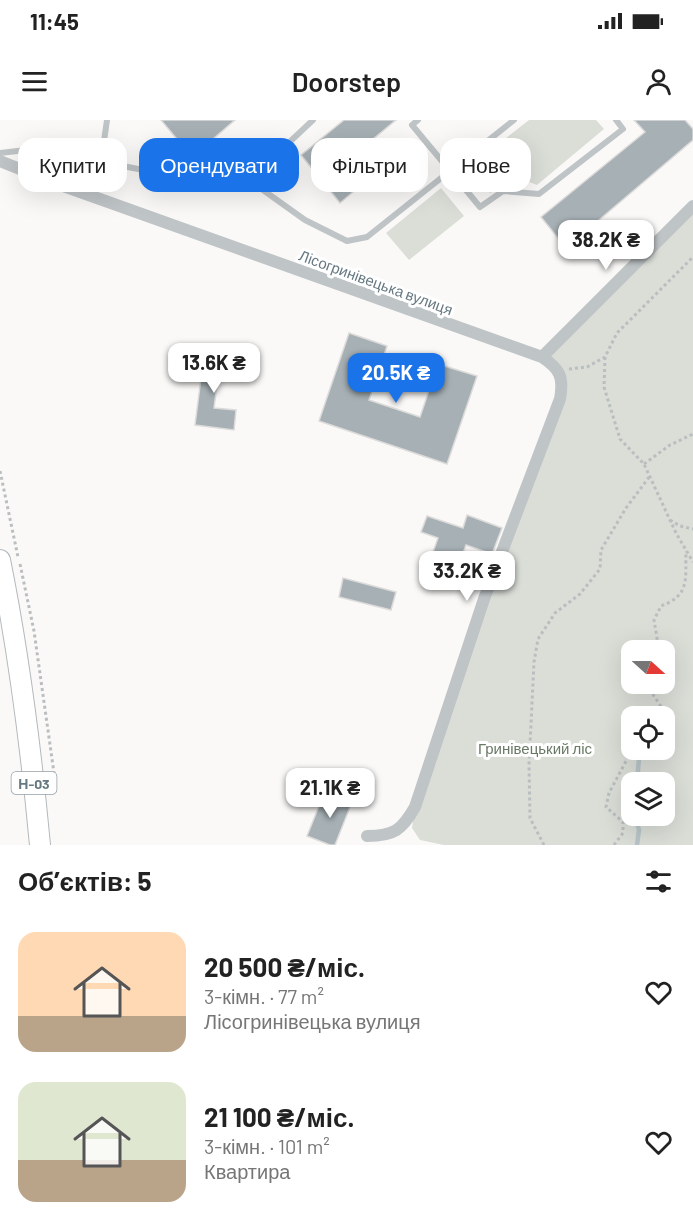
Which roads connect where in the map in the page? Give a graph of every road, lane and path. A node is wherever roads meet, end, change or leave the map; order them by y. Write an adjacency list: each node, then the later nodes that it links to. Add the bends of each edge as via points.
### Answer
1 (107, 120): 6 (lane)
2 (313, 120): 7 (lane)
3 (418, 120): 11 (lane, via 412,125)
4 (514, 120): 8 (lane)
5 (615, 120): 17 (lane, via 623,129 540,194)
6 (104, 138)
7 (294, 138)
8 (492, 138)
9 (18, 151): 10 (lane)
10 (0, 153)
11 (440, 158)
12 (0, 161): 20 (street, Лісогринівецька вулиця)
13 (440, 180): 14 (lane, via 367,237 346,241 305,220)
14 (266, 192)
15 (468, 192): 16 (lane, via 480,207)
16 (502, 192)
17 (515, 192)
18 (693, 206): 20 (street)
19 (693, 257): 21 (path, via 617,333)
20 (542, 357): 22 (street, Лісогринівецька вулиця)
21 (605, 357): 22 (path, via 587,367 564,369); 24 (path, via 604,387 620,439)
22 (555, 365): 33 (street, via 562,385 560,399 484,599 415,807 396,832)
23 (693, 434): 24 (path)
24 (645, 464): 25 (path)
25 (650, 476): 26 (path); 35 (path, via 602,550 600,568 580,594 555,612 538,639 530,818)
26 (670, 520): 27 (path); 28 (path)
27 (693, 528)
28 (687, 551): 30 (path); 31 (path, via 680,596 661,606 654,620)
29 (0, 560): 34 (main road, Н-03, via 15,635)
30 (693, 562)
31 (657, 640)
32 (627, 760): 36 (path, via 606,807 623,822 623,833)
33 (367, 836)
34 (40, 845)
35 (544, 845)
36 (614, 845)

